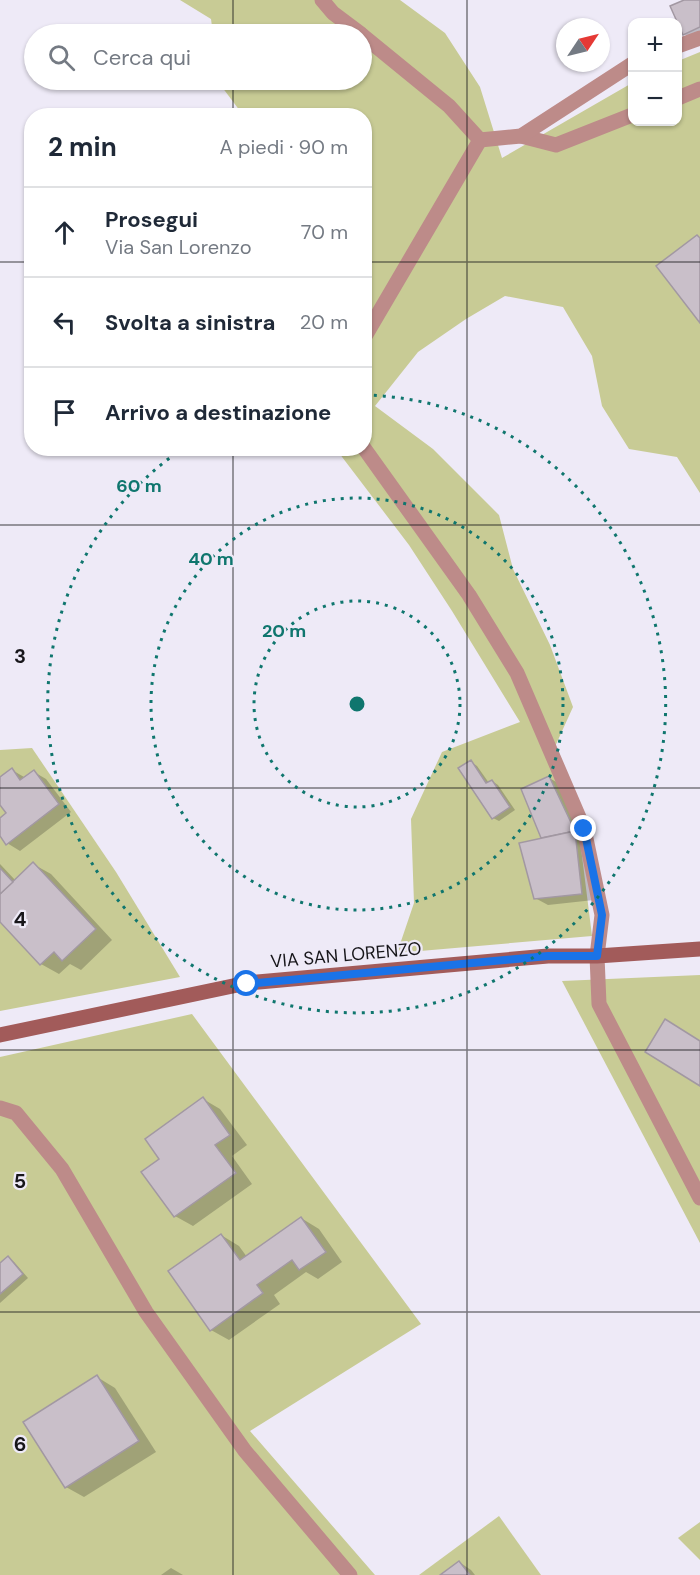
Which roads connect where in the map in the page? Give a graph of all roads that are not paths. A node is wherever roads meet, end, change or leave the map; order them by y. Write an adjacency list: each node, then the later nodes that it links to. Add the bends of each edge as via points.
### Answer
1 (322, 0): 2 (street)
2 (347, 24)
3 (700, 38): 5 (street)
4 (372, 44): 11 (street, via 449,106)
5 (682, 45)
6 (628, 67): 10 (street)
7 (700, 89): 8 (street)
8 (682, 96)
9 (628, 117): 10 (street, via 556,145)
10 (521, 136): 11 (street)
11 (480, 140): 12 (street)
12 (372, 324)
13 (370, 456): 15 (street, via 469,595 517,673 584,829 602,915)
14 (700, 948): 15 (street, VIA SAN LORENZO)
15 (597, 956): 16 (street, VIA SAN LORENZO, via 548,956 247,984); 18 (street, via 598,1004)
16 (0, 1035)
17 (0, 1108): 19 (street, via 16,1113 62,1169 146,1312 245,1451)
18 (700, 1198)
19 (350, 1575)

